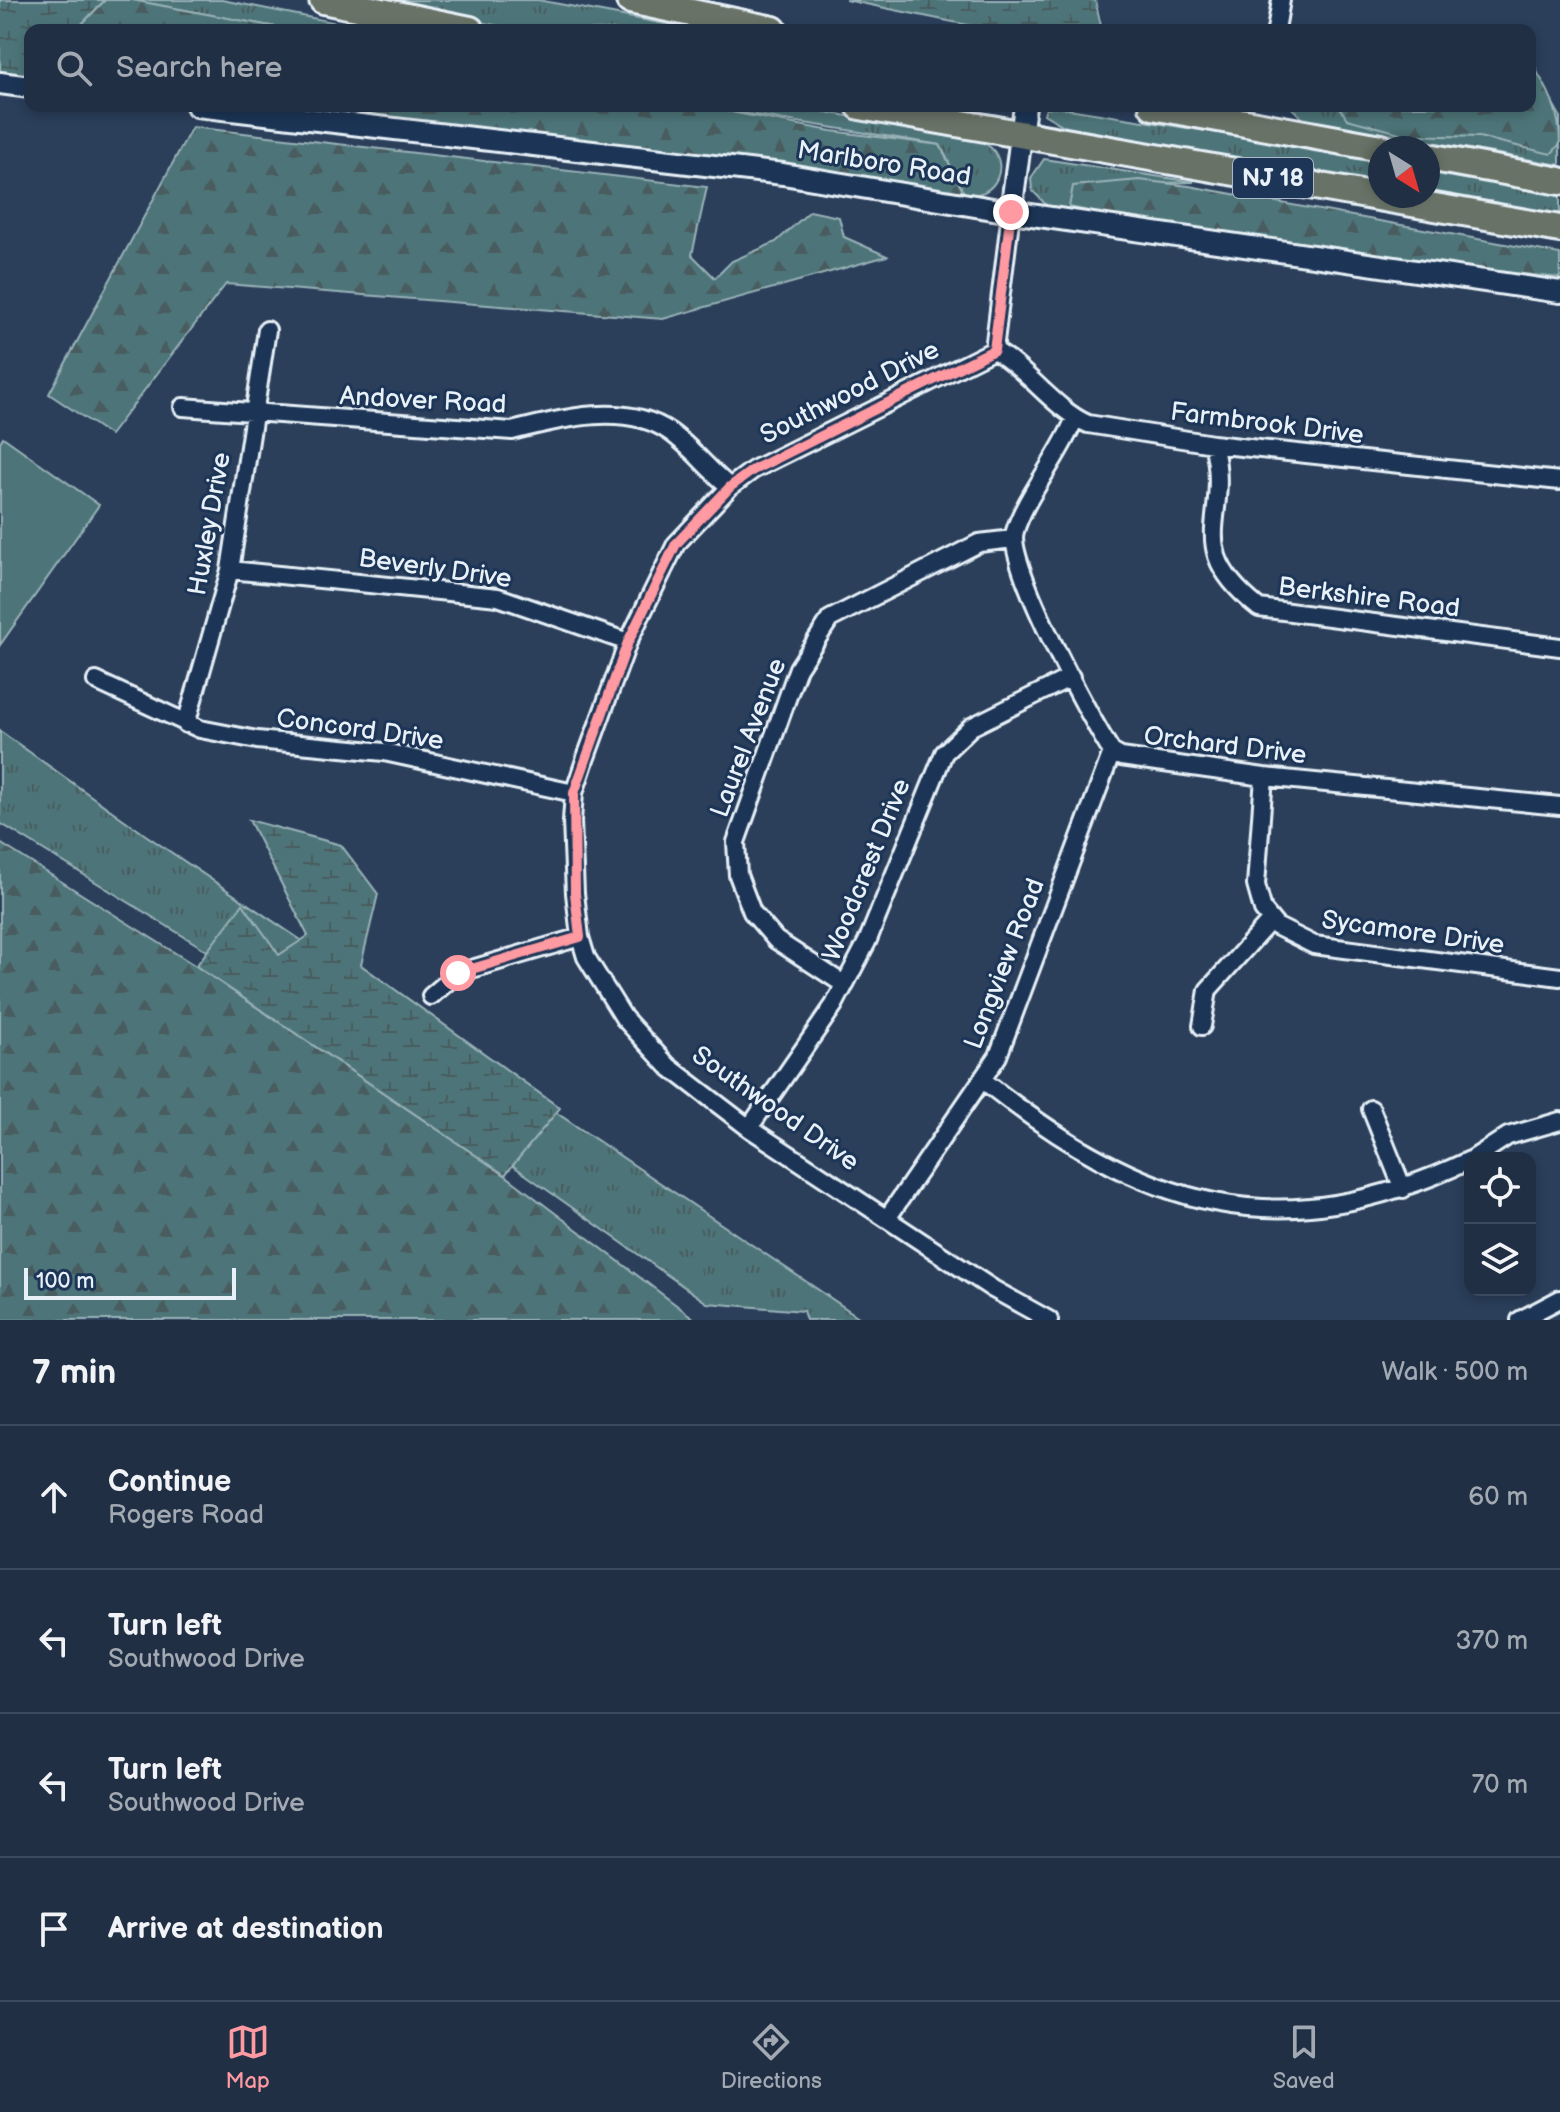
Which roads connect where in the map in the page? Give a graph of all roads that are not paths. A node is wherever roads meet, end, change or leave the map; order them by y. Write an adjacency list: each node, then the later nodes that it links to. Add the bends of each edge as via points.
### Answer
1 (323, 0): 4 (highway)
2 (630, 0): 5 (highway)
3 (1278, 1): 6 (street)
4 (441, 24)
5 (744, 24)
6 (1276, 24)
7 (0, 83): 8 (street)
8 (24, 86)
9 (249, 112): 18 (street, Marlboro Road, via 783,174)
10 (891, 112): 14 (highway, NJ 18)
11 (1024, 112): 14 (street)
12 (1218, 112): 13 (highway, NJ 18)
13 (1262, 116): 15 (highway, NJ 18)
14 (1020, 137): 18 (street); 19 (highway, NJ 18)
15 (1368, 145)
16 (1440, 159): 17 (highway)
17 (1560, 181)
18 (1011, 212): 20 (street, Marlboro Road); 22 (street)
19 (1560, 229)
20 (1560, 292)
21 (267, 330): 24 (street, Huxley Drive)
22 (994, 350): 25 (street, Farmbrook Drive); 28 (street, Southwood Drive, via 753,470)
23 (183, 407): 24 (street, Andover Road)
24 (253, 414): 28 (street, Andover Road, via 512,431 555,421 628,417 668,430); 30 (street, Huxley Drive)
25 (1075, 418): 26 (street, Farmbrook Drive); 29 (street)
26 (1213, 444): 27 (street, Farmbrook Drive); 32 (street, Berkshire Road, via 1220,468 1212,536 1219,564 1232,586 1259,608)
27 (1560, 481)
28 (730, 487): 31 (street, Southwood Drive, via 676,544)
29 (1013, 539): 33 (street, Orchard Drive, via 1015,556); 43 (street, Laurel Avenue, via 979,543 830,619 798,668 736,842 738,875 752,912 776,940)
30 (230, 570): 31 (street, Beverly Drive, via 498,597); 35 (street, Huxley Drive)
31 (628, 642): 38 (street, Southwood Drive)
32 (1560, 647)
33 (1071, 677): 36 (street, Orchard Drive); 43 (street, Woodcrest Drive, via 971,727 944,753)
34 (96, 681): 35 (street, Concord Drive)
35 (186, 724): 38 (street, Concord Drive, via 257,740 384,752)
36 (1112, 752): 37 (street, Orchard Drive); 46 (street, Longview Road, via 998,1056)
37 (1264, 777): 39 (street, Orchard Drive); 40 (street, via 1256,885)
38 (574, 793): 41 (street, Southwood Drive)
39 (1560, 806)
40 (1269, 922): 42 (street, Sycamore Drive, via 1314,945); 45 (street, via 1208,990)
41 (580, 937): 44 (street, via 458,973); 49 (street, Southwood Drive, via 586,957 624,1018 668,1066)
42 (1560, 977)
43 (845, 985): 49 (street, Woodcrest Drive)
44 (431, 996)
45 (1202, 1026)
46 (983, 1080): 52 (street, via 1108,1164 1185,1196 1303,1209 1344,1205); 53 (street, Longview Road)
47 (1371, 1109): 52 (street)
48 (1560, 1121): 50 (street, via 1508,1136)
49 (749, 1128): 53 (street, Southwood Drive)
50 (1483, 1152)
51 (1464, 1162): 52 (street)
52 (1403, 1189)
53 (888, 1217): 55 (street, Southwood Drive, via 993,1289)
54 (1558, 1306): 56 (street)
55 (1049, 1320)
56 (1520, 1320)

